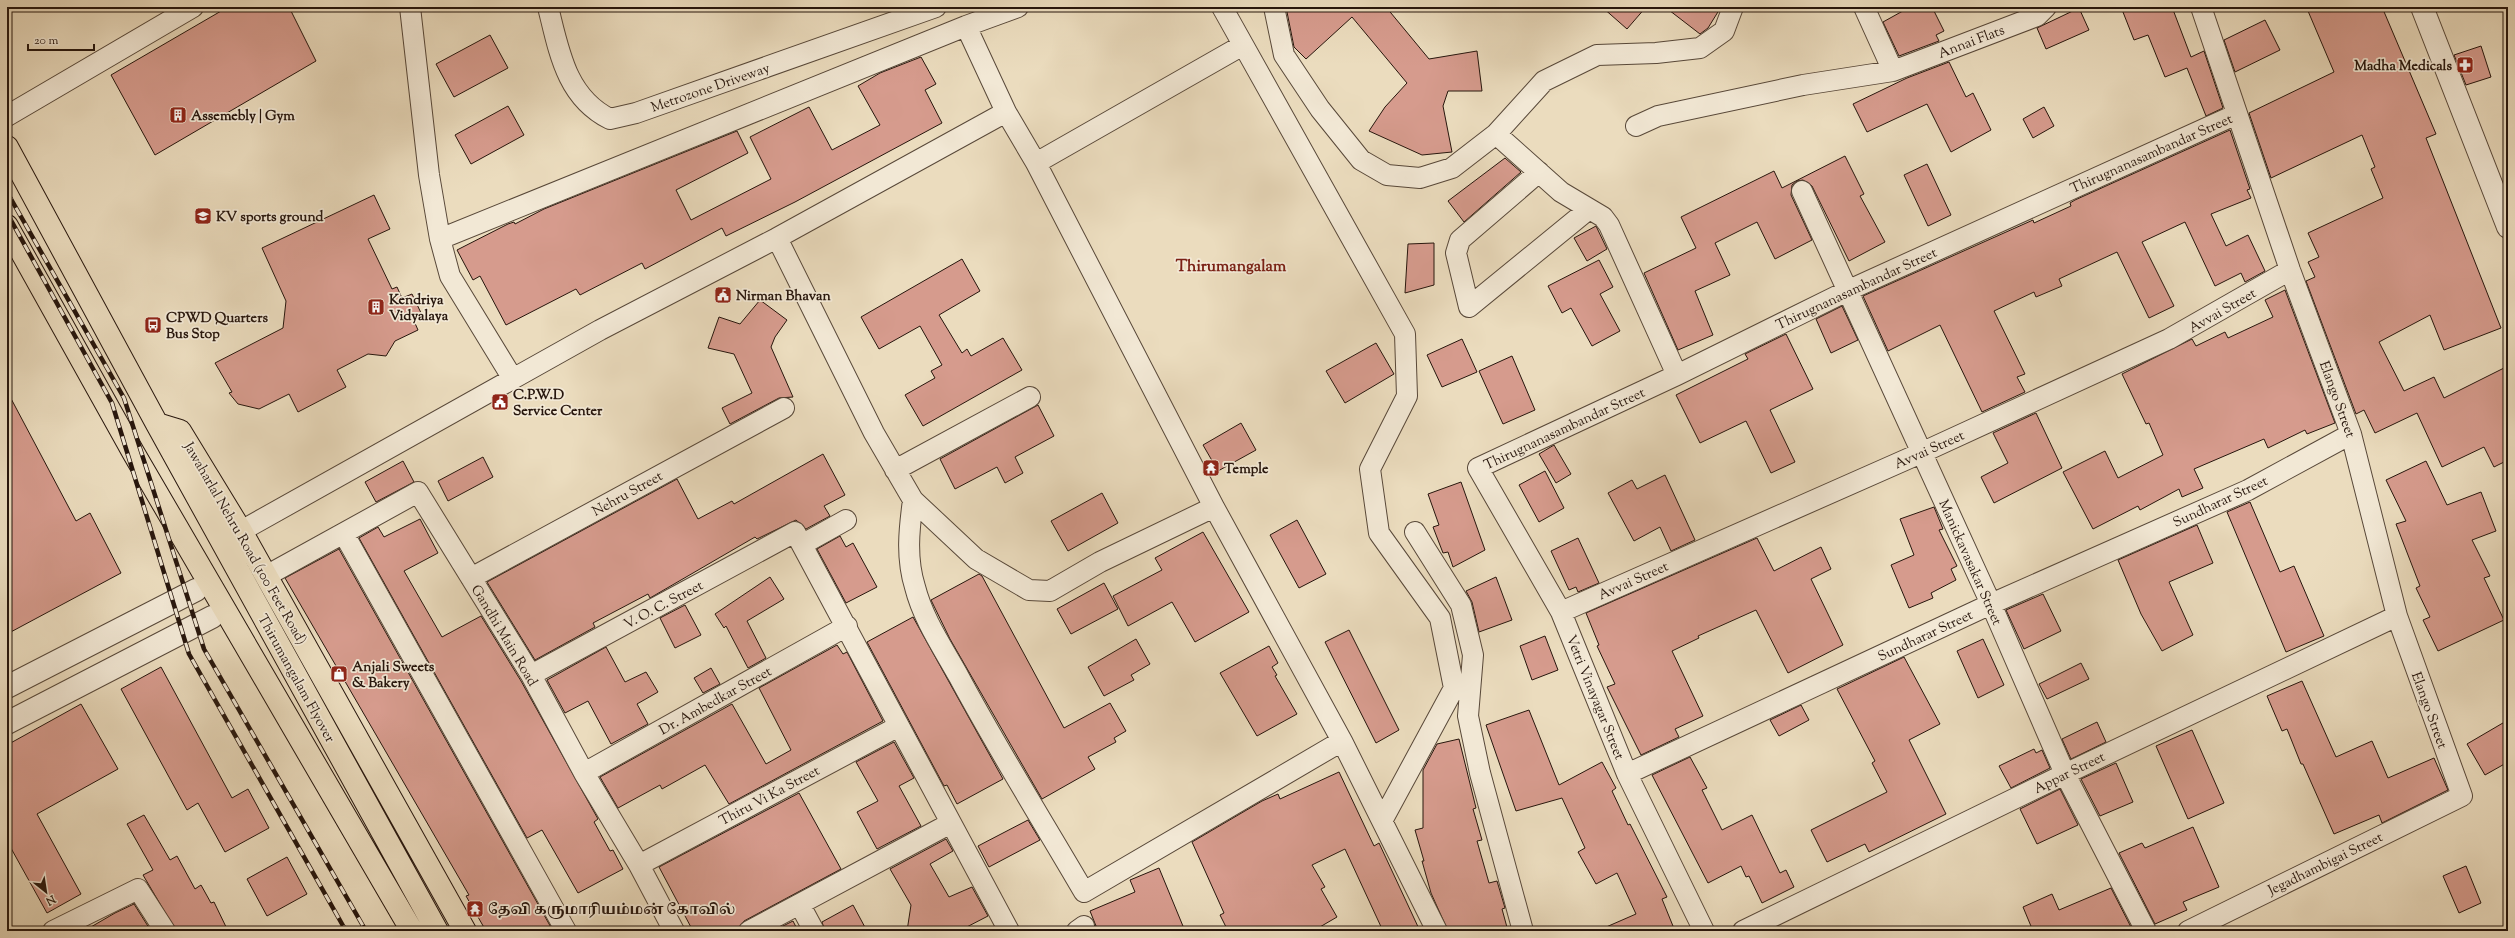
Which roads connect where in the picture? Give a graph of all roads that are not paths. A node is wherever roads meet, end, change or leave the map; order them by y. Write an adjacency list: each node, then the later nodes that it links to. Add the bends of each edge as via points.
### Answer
1 (193, 7): 18 (street)
2 (410, 7): 29 (street, via 429,175)
3 (548, 7): 4 (street, Metrozone Driveway, via 562,59 578,94 596,112 610,119 636,113)
4 (936, 7)
5 (1018, 7): 13 (street)
6 (1222, 7): 14 (street)
7 (1274, 7): 20 (street, via 1284,56 1320,109 1361,160 1387,175 1420,178 1452,168)
8 (1734, 7): 20 (street, via 1724,31 1700,48 1656,53 1597,54 1544,81)
9 (1864, 7): 15 (street)
10 (2201, 7): 17 (street, Elango Street)
11 (2422, 7): 27 (street)
12 (2039, 10): 15 (street, Annai Flats)
13 (966, 26): 16 (street); 29 (street)
14 (1243, 45): 22 (street); 66 (street, via 1405,334 1406,396 1370,469 1378,532 1440,618 1454,688)
15 (1893, 71): 19 (street, Annai Flats, via 1803,85 1658,116)
16 (1006, 112): 22 (street); 28 (street)
17 (2237, 114): 30 (street, Elango Street); 31 (street, Thirugnanasambandar Street)
18 (7, 116)
19 (1636, 126)
20 (1496, 134): 23 (street)
21 (7, 148): 36 (main road)
22 (1036, 163): 43 (street)
23 (1539, 172): 25 (street, via 1561,192); 25 (street, via 1460,240 1456,253 1469,307)
24 (1802, 191): 31 (street, Manickavasakar Street)
25 (1589, 209): 32 (street, via 1609,225)
26 (7, 226): 38 (main road)
27 (2508, 227)
28 (778, 238): 33 (street, via 600,330); 41 (street, via 826,340)
29 (440, 239): 33 (street, via 450,276)
30 (2290, 270): 37 (street, Elango Street); 39 (street, Avvai Street, via 2170,339)
31 (1849, 290): 32 (street, Thirugnanasambandar Street); 39 (street, Manickavasakar Street)
32 (1677, 375): 40 (street, Thirugnanasambandar Street)
33 (513, 379): 45 (street)
34 (1030, 397): 41 (street)
35 (784, 408): 50 (street, Nehru Street)
36 (157, 424): 45 (main road, Jawaharlal Nehru Road (100 Feet Road), via 180,431); 73 (main road, Thirumangalam Flyover)
37 (2351, 434): 52 (street, Sundharar Street, via 2248,490); 54 (street, Elango Street)
38 (133, 452): 51 (main road, via 131,474); 72 (main road, Thirumangalam Flyover)
39 (1921, 453): 52 (street, Manickavasakar Street); 53 (street, Avvai Street)
40 (1478, 468): 53 (street, Vetri Vinayagar Street)
41 (895, 470): 42 (street)
42 (912, 500): 43 (street, via 976,558 1029,590 1050,590 1100,562); 61 (street, via 908,538 909,559 915,588 928,620 968,695 1084,892)
43 (1214, 507): 61 (street)
44 (846, 520): 48 (street, V. O. C. Street)
45 (241, 531): 49 (main road, Jawaharlal Nehru Road (100 Feet Road))
46 (1415, 532): 81 (street, via 1461,605 1473,656 1468,716 1480,773)
47 (344, 534): 49 (street, Gandhi Main Road); 50 (street, Gandhi Main Road, via 418,492); 75 (street)
48 (799, 538): 56 (street); 57 (street, V. O. C. Street)
49 (266, 576): 74 (main road, Jawaharlal Nehru Road (100 Feet Road))
50 (471, 578): 57 (street, Gandhi Main Road)
51 (196, 590): 55 (main road); 58 (street)
52 (1991, 604): 63 (street, Sundharar Street); 64 (street, Manickavasakar Street)
53 (1561, 612): 63 (street, Vetri Vinayagar Street)
54 (2396, 616): 64 (street, Appar Street); 65 (street, Elango Street)
55 (212, 617): 59 (street)
56 (847, 626): 60 (street); 62 (street, Dr. Ambedkar Street)
57 (531, 675): 62 (street, Gandhi Main Road)
58 (7, 687)
59 (7, 723)
60 (899, 726): 67 (street); 68 (street, Thiru Vi Ka Street)
61 (1342, 741): 66 (street)
62 (584, 773): 68 (street, Gandhi Main Road)
63 (1628, 774): 82 (street, Vetri Vinayagar Street)
64 (2065, 774): 83 (street, Appar Street); 84 (street, Manickavasakar Street)
65 (2462, 796): 85 (street, Jegadhambigai Street)
66 (1382, 821): 80 (street)
67 (951, 824): 69 (street); 79 (street)
68 (639, 865): 76 (street, Gandhi Main Road)
69 (800, 904): 77 (street); 78 (street)
70 (53, 931): 71 (street, via 138,889)
71 (165, 931)
72 (412, 931)
73 (437, 931)
74 (465, 931)
75 (566, 931)
76 (674, 931)
77 (749, 931)
78 (814, 931)
79 (1009, 931)
80 (1436, 931)
81 (1524, 931)
82 (1704, 931)
83 (1743, 931)
84 (2146, 931)
85 (2188, 931)

